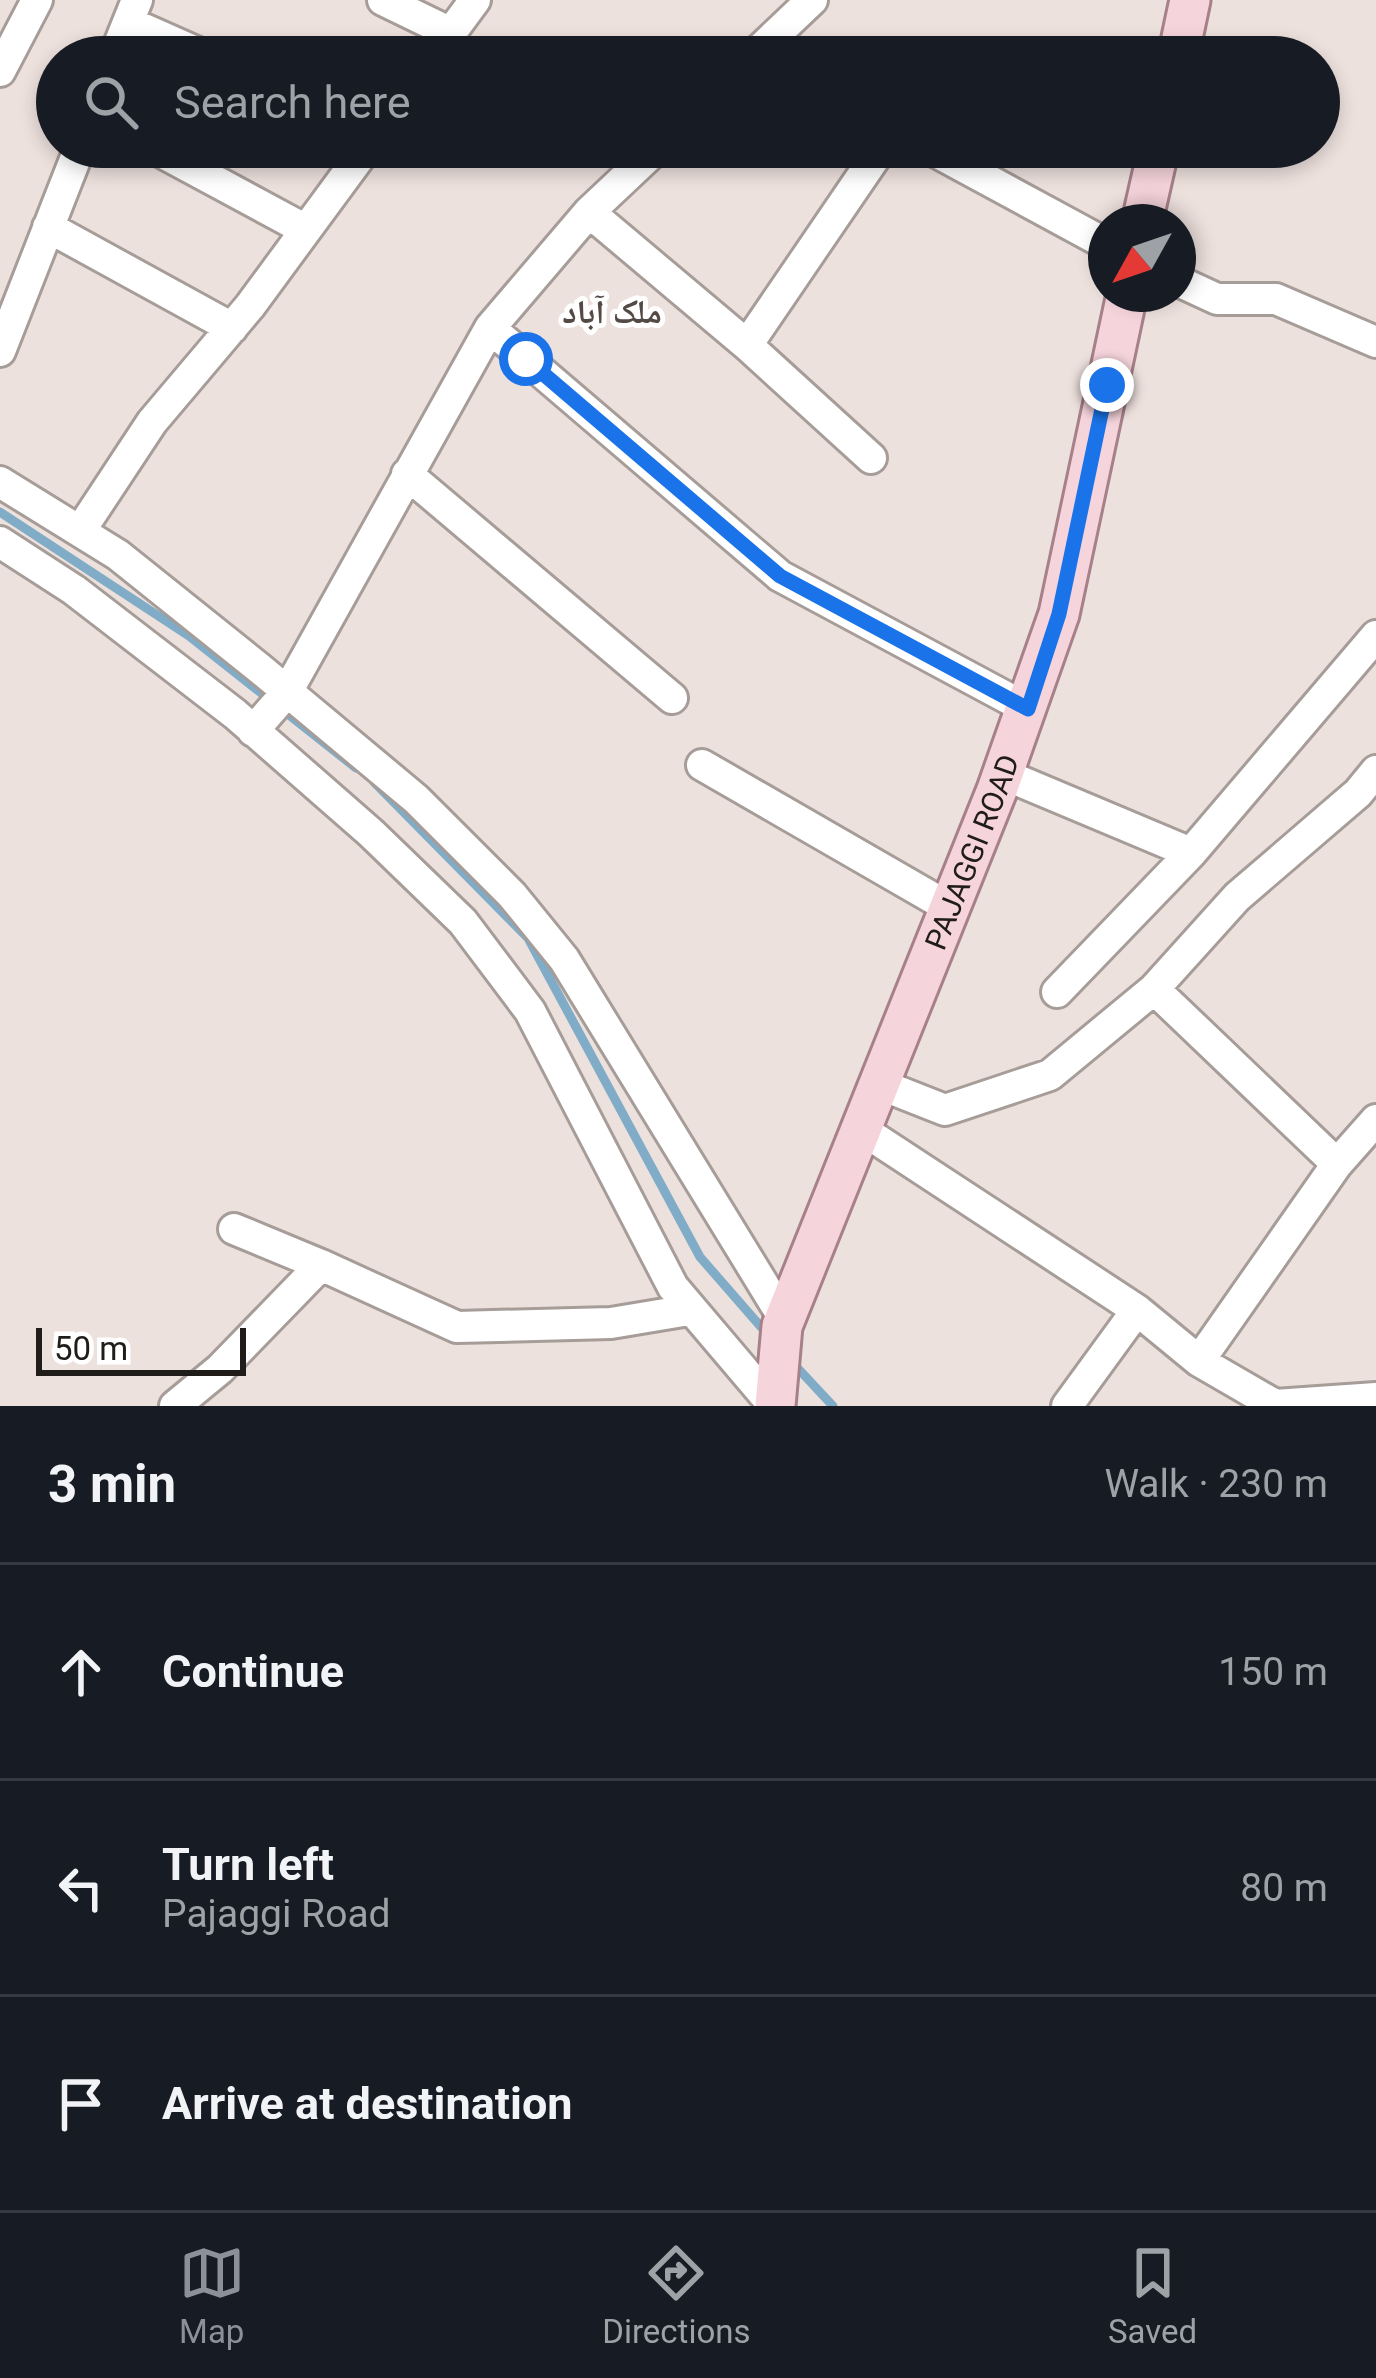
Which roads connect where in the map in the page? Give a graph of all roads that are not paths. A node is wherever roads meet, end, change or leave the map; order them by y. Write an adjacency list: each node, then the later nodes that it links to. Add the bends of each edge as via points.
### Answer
1 (37, 0): 12 (street)
2 (383, 0): 8 (street)
3 (475, 0): 9 (street)
4 (812, 0): 10 (street)
5 (1190, 0): 11 (main road)
6 (133, 11): 7 (street)
7 (173, 36)
8 (430, 36)
9 (449, 36)
10 (776, 36)
11 (1182, 36)
12 (0, 71)
13 (72, 168): 22 (street)
14 (191, 168): 23 (street)
15 (352, 168): 23 (street)
16 (636, 168): 21 (street)
17 (868, 168): 30 (street)
18 (966, 168): 24 (street)
19 (1154, 168): 20 (main road)
20 (1146, 204)
21 (589, 212): 28 (street); 30 (street)
22 (48, 227): 27 (street); 31 (street)
23 (306, 230): 27 (street)
24 (1088, 234)
25 (1196, 290): 29 (street, via 1216,299 1276,299)
26 (1123, 312): 40 (main road, PAJAGGI ROAD, via 1059,614)
27 (232, 328): 35 (street, via 152,422)
28 (490, 328): 33 (street); 40 (street, via 780,576)
29 (1376, 342)
30 (747, 345): 32 (street)
31 (0, 351)
32 (871, 458)
33 (406, 474): 38 (street); 39 (street)
34 (0, 482): 35 (street)
35 (80, 531): 38 (street)
36 (0, 542): 41 (street)
37 (1376, 636): 45 (street)
38 (284, 695): 41 (street); 57 (street, via 416,799 542,930)
39 (672, 698)
40 (1028, 709): 44 (main road, PAJAGGI ROAD)
41 (256, 727): 55 (street, via 491,956 542,1032)
42 (702, 765): 46 (street)
43 (1376, 771): 47 (street, via 1237,897)
44 (1004, 774): 45 (street); 46 (main road, PAJAGGI ROAD)
45 (1191, 853): 48 (street)
46 (950, 908): 49 (main road, PAJAGGI ROAD)
47 (1154, 988): 49 (street, via 1050,1075 945,1110); 52 (street)
48 (1057, 992)
49 (879, 1084): 51 (main road, PAJAGGI ROAD)
50 (1376, 1120): 52 (street)
51 (861, 1129): 56 (street); 57 (main road, PAJAGGI ROAD)
52 (1336, 1163): 58 (street)
53 (234, 1229): 54 (street)
54 (320, 1265): 55 (street, via 457,1327 610,1323); 60 (street)
55 (688, 1310): 61 (street)
56 (1137, 1310): 58 (street); 62 (street)
57 (783, 1323): 61 (main road, PAJAGGI ROAD)
58 (1198, 1361): 59 (street, via 1274,1405)
59 (1376, 1398)
60 (175, 1406)
61 (775, 1406)
62 (1067, 1406)

